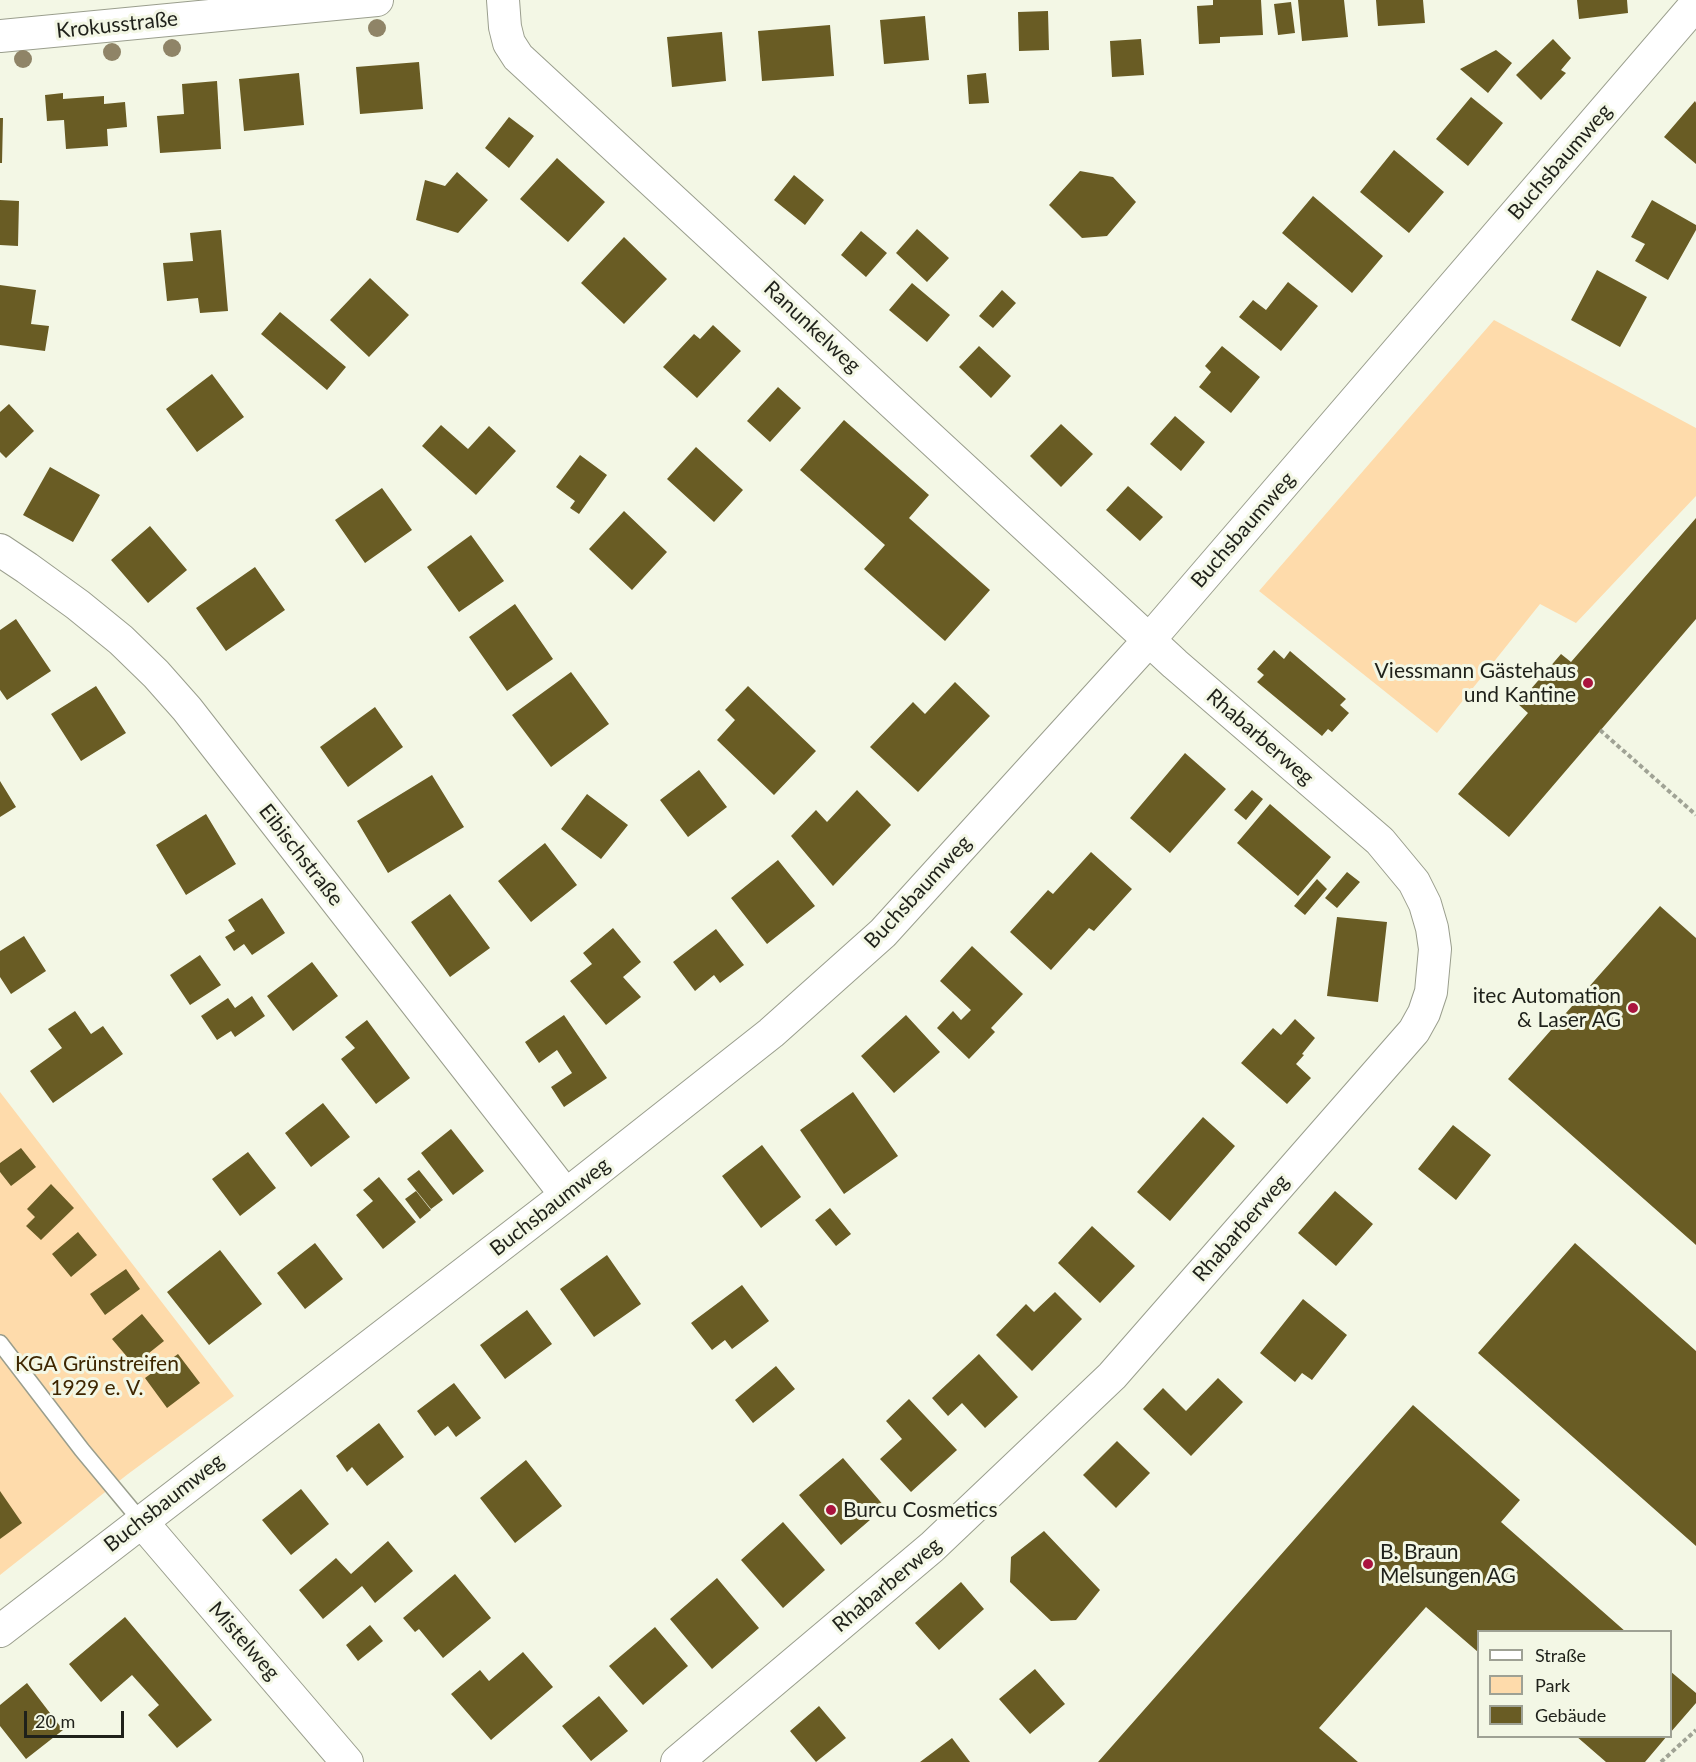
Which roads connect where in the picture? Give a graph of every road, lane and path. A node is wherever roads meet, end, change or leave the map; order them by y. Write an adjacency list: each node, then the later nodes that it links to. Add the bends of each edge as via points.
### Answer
1 (377, 0): 4 (street, Krokusstraße)
2 (503, 0): 6 (street, Ranunkelweg, via 509,43 518,57)
3 (1696, 4): 6 (street, Buchsbaumweg)
4 (0, 36)
5 (0, 550): 9 (street, Eibischstraße, via 121,640 187,709)
6 (1150, 639): 9 (street, Buchsbaumweg, via 883,933 771,1033); 15 (street, Rhabarberweg, via 1380,841 1414,882 1427,912 1435,949 1431,992 1424,1013 1414,1031 1112,1376 932,1548)
7 (1600, 730): 8 (path)
8 (1696, 814)
9 (566, 1195): 11 (street, Buchsbaumweg)
10 (0, 1343): 11 (lane)
11 (141, 1521): 12 (street, Buchsbaumweg); 14 (street, Mistelweg)
12 (0, 1631)
13 (1696, 1730): 16 (path)
14 (347, 1762)
15 (677, 1762)
16 (1661, 1762)

